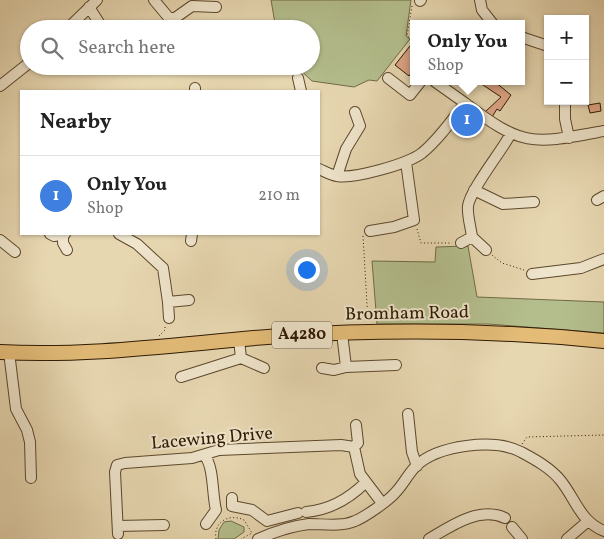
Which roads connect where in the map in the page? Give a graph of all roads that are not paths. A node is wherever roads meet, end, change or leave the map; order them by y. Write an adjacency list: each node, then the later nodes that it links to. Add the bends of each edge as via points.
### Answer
1 (154, 0): 4 (street, via 169,18 175,18 192,6)
2 (480, 0): 7 (street, via 482,10)
3 (93, 4): 5 (street); 6 (street)
4 (216, 7)
5 (76, 20)
6 (99, 20)
7 (491, 20)
8 (525, 38): 9 (street)
9 (544, 45)
10 (20, 70): 15 (street)
11 (298, 78): 16 (street)
12 (388, 78): 13 (street, via 410,95)
13 (418, 85)
14 (440, 85): 17 (street)
15 (0, 86)
16 (301, 90)
17 (465, 103): 21 (street); 23 (street, via 443,132)
18 (565, 105): 22 (street)
19 (355, 112): 25 (street, via 360,126 346,149)
20 (604, 132): 22 (street)
21 (510, 135): 22 (street, via 541,141); 26 (street)
22 (569, 138)
23 (406, 162): 25 (street); 28 (street, via 414,220)
24 (320, 168): 25 (street)
25 (337, 176)
26 (474, 190): 27 (street, via 503,204); 31 (street, via 468,206)
27 (534, 202)
28 (370, 231)
29 (64, 235): 34 (street)
30 (126, 235): 40 (street, via 164,268)
31 (472, 237): 33 (street); 35 (street)
32 (0, 240): 36 (street)
33 (461, 243)
34 (67, 250)
35 (486, 250)
36 (14, 252)
37 (604, 259): 38 (street, via 581,268)
38 (532, 274)
39 (189, 300): 40 (street)
40 (168, 302): 41 (street)
41 (169, 318)
42 (342, 333): 43 (main road, Bromham Road / A4280); 44 (main road, Bromham Road / A4280, via 494,332); 48 (street)
43 (239, 340): 45 (main road, Bromham Road / A4280, via 91,353); 46 (street)
44 (604, 341)
45 (5, 352): 57 (street, via 16,410 30,442)
46 (241, 358): 49 (street); 51 (street)
47 (396, 365): 48 (street)
48 (346, 367): 50 (street)
49 (264, 368)
50 (322, 368)
51 (180, 376)
52 (408, 414): 56 (street, via 412,452)
53 (356, 425): 54 (street, via 358,443)
54 (354, 447): 55 (street, Lacewing Drive, via 220,450); 58 (street, via 357,465)
55 (205, 456): 64 (street, via 210,464 216,510); 65 (street, Lacewing Drive, via 117,465 118,530)
56 (417, 466): 60 (street, via 394,495); 63 (street, via 437,454 469,445 518,451 560,479)
57 (31, 478)
58 (366, 482): 60 (street); 62 (street, via 347,498 323,509)
59 (232, 498): 62 (street, via 232,506 252,510)
60 (382, 502): 68 (street, via 354,522 308,524)
61 (505, 518): 69 (street, via 495,513 471,518)
62 (267, 521): 68 (street)
63 (588, 521): 67 (street); 71 (street)
64 (206, 524)
65 (164, 525)
66 (512, 526): 70 (street)
67 (604, 531)
68 (263, 537)
69 (430, 539)
70 (522, 539)
71 (567, 539)

